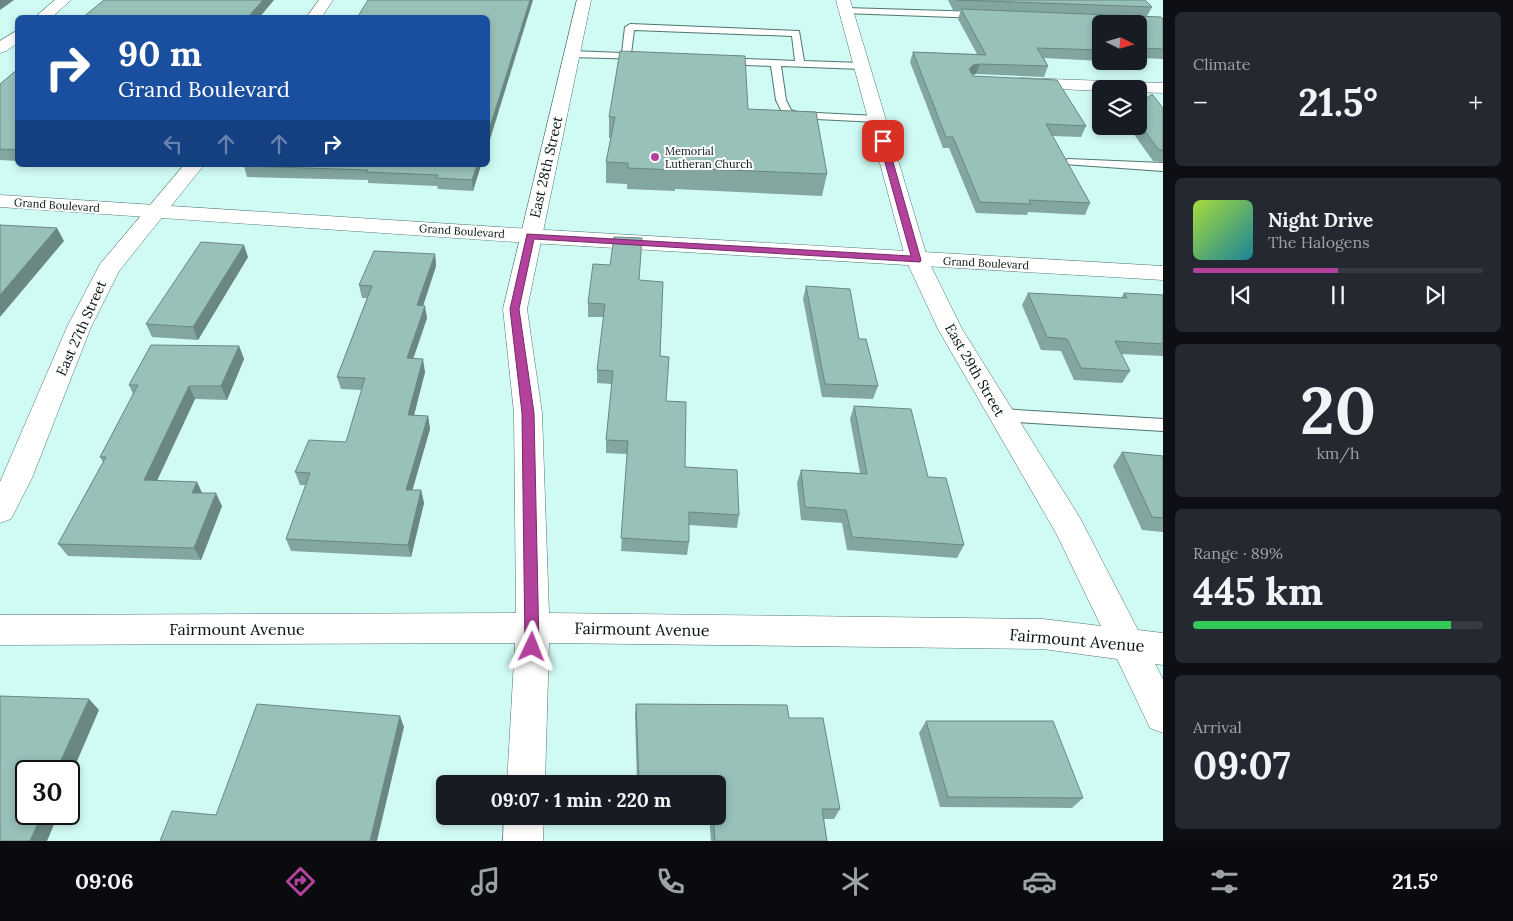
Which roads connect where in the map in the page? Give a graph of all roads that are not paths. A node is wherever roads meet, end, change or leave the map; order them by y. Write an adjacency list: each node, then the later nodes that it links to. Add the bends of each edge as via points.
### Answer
1 (64, 0): 5 (street)
2 (326, 0): 6 (street)
3 (584, 0): 10 (street, East 28th Street)
4 (845, 5): 7 (lane); 16 (street, East 29th Street)
5 (45, 15)
6 (314, 15)
7 (995, 16)
8 (15, 37): 9 (street)
9 (0, 48)
10 (572, 54): 11 (lane); 25 (street, East 28th Street)
11 (626, 56): 12 (lane); 15 (lane, via 630,27 796,33)
12 (650, 58)
13 (718, 60): 14 (lane)
14 (776, 63): 15 (lane); 19 (lane, via 781,100 787,112)
15 (800, 64): 16 (lane)
16 (862, 66): 19 (street, East 29th Street)
17 (1006, 82): 18 (street)
18 (1163, 88)
19 (877, 119): 26 (street, East 29th Street)
20 (1068, 162): 22 (lane)
21 (192, 167): 24 (street, East 27th Street)
22 (1163, 167)
23 (0, 201): 24 (street, Grand Boulevard)
24 (154, 212): 25 (street, Grand Boulevard); 30 (street, East 27th Street, via 108,269 79,327 17,478)
25 (530, 236): 26 (street, Grand Boulevard); 31 (street, East 28th Street, via 514,309 528,413)
26 (917, 260): 27 (street, Grand Boulevard); 28 (street, East 29th Street, via 950,329)
27 (1163, 273)
28 (1001, 415): 29 (lane); 33 (street, East 29th Street, via 1069,527)
29 (1163, 425)
30 (0, 511)
31 (533, 628): 32 (street, Fairmount Avenue); 33 (street, Fairmount Avenue, via 1043,634); 36 (street, East 28th Street)
32 (0, 630)
33 (1126, 644): 34 (street, Fairmount Avenue); 35 (street, East 29th Street)
34 (1163, 649)
35 (1163, 716)
36 (526, 775)
37 (524, 825): 38 (street)
38 (523, 841)

